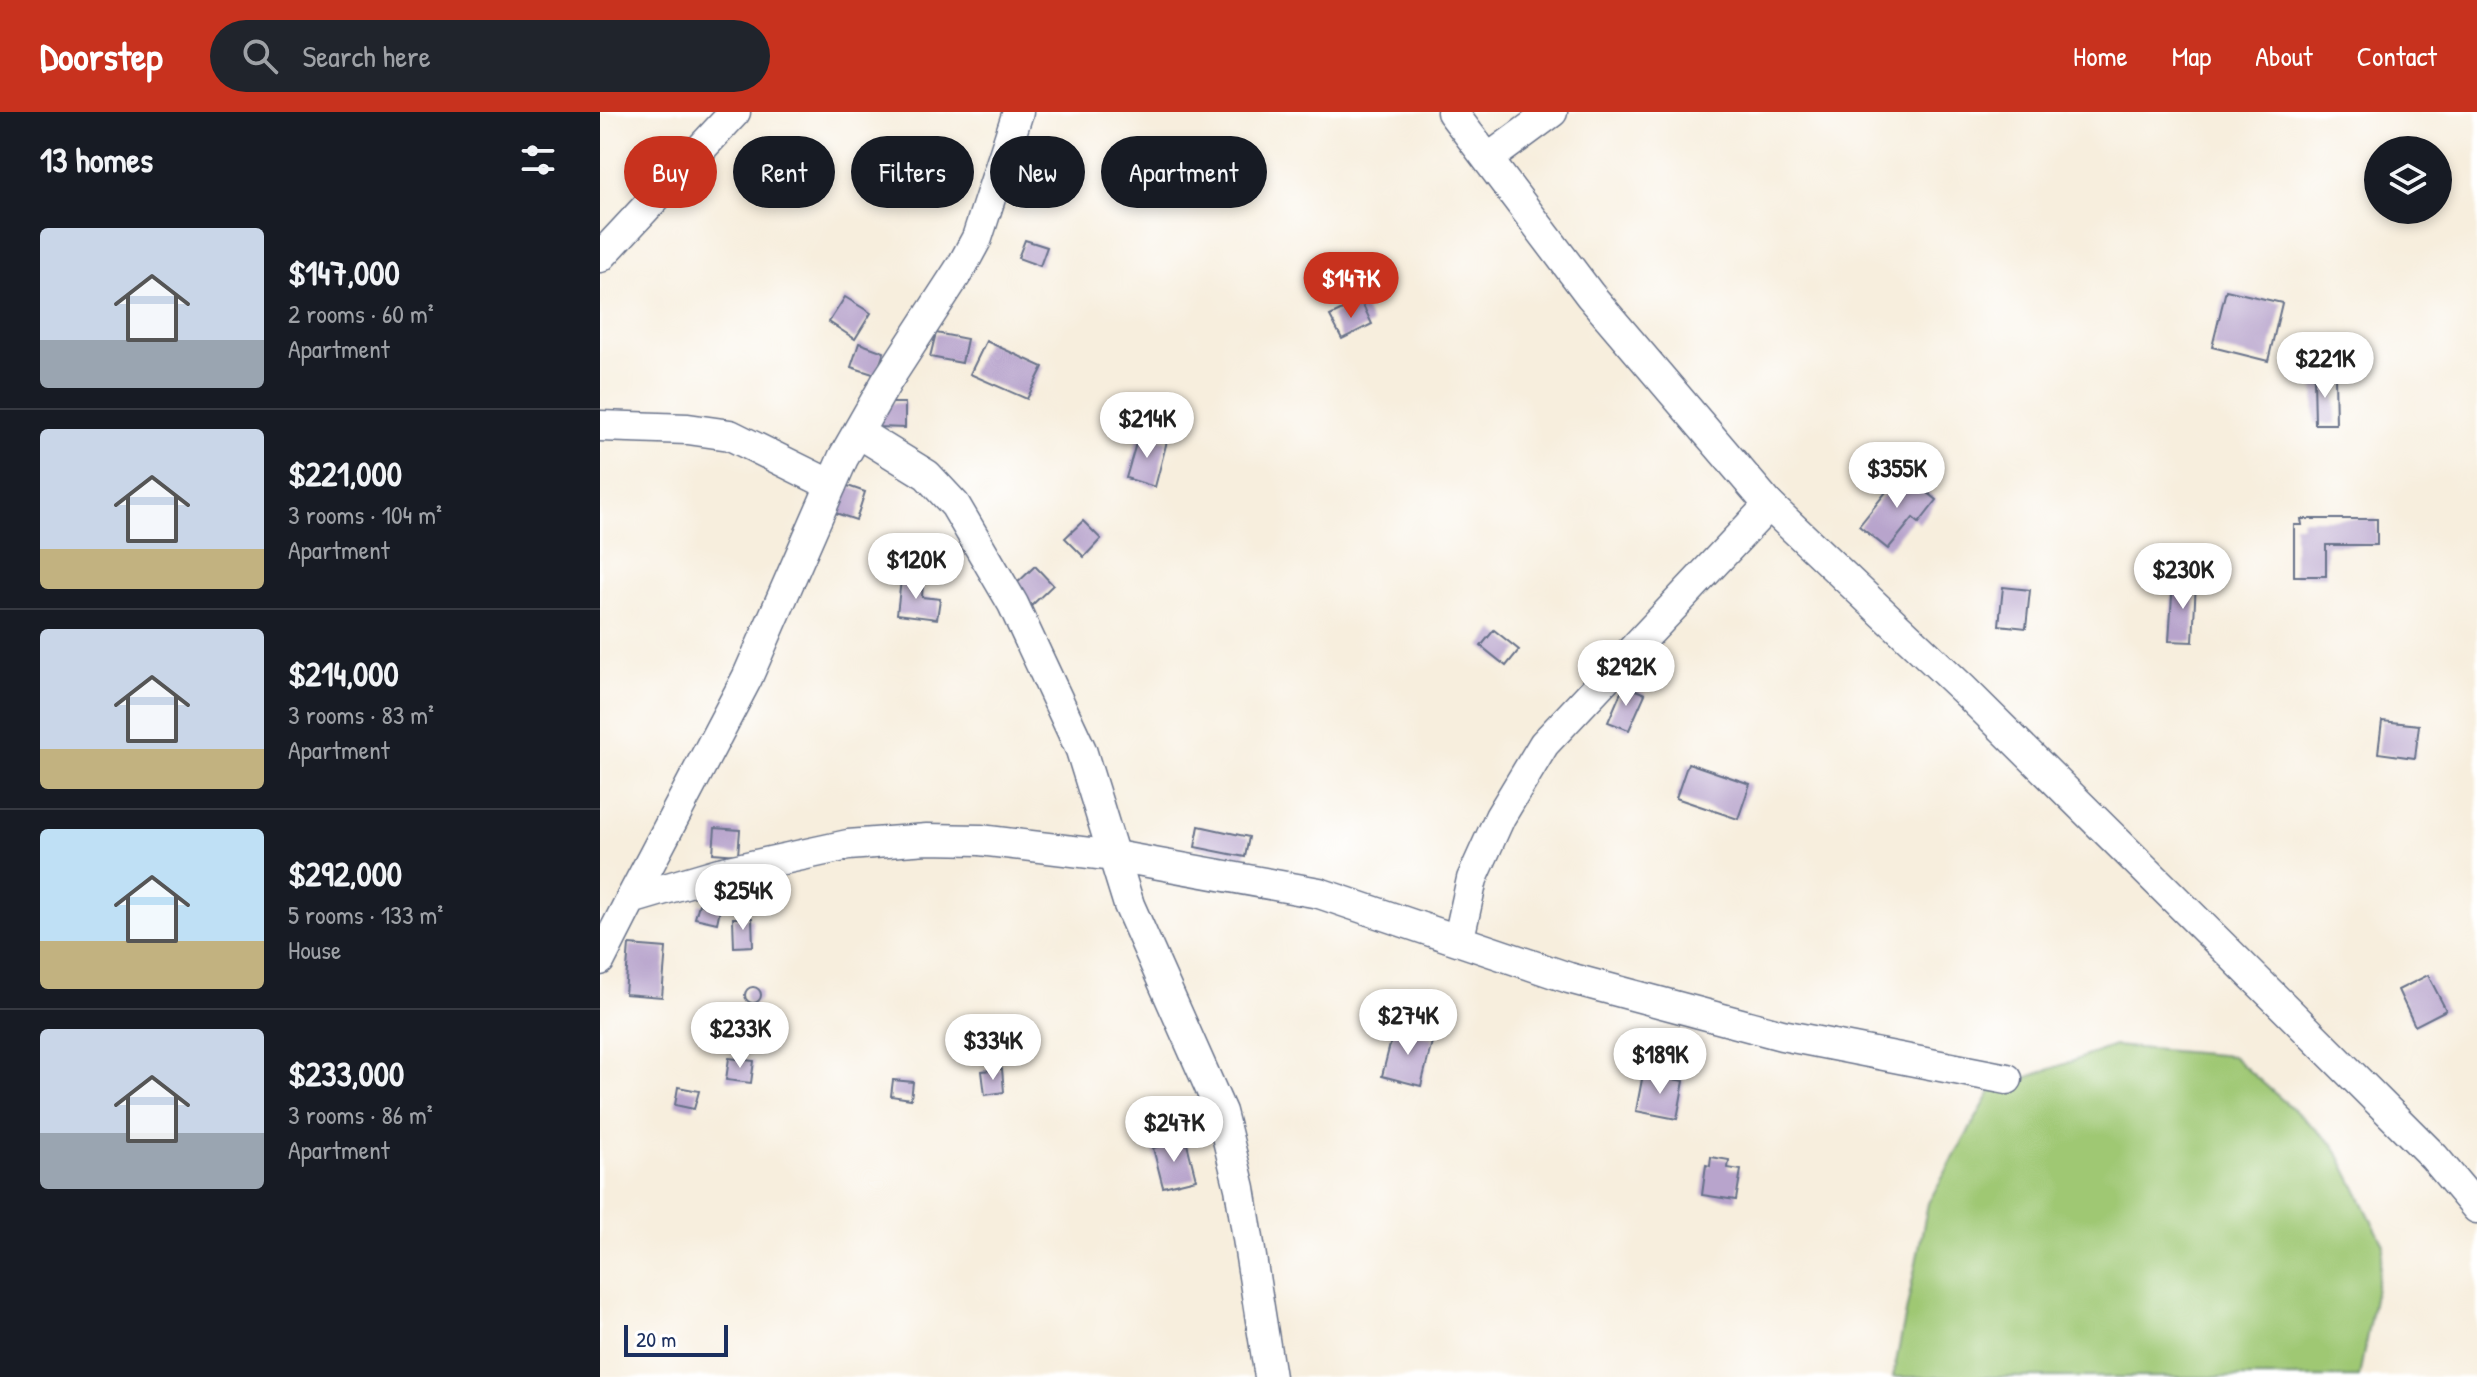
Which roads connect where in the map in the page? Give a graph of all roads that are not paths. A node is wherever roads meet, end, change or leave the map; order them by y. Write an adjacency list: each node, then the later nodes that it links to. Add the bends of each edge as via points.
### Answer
1 (735, 112): 6 (street)
2 (1018, 112): 8 (street, via 977,238)
3 (1452, 112): 5 (street)
4 (1552, 112): 5 (street)
5 (1488, 159): 10 (street, via 1590,295)
6 (600, 257)
7 (600, 426): 9 (street, via 730,435)
8 (859, 433): 9 (street); 11 (street, via 927,475 955,505 1048,674 1081,750)
9 (831, 485): 12 (street, via 747,678)
10 (1769, 505): 13 (street, via 1544,744 1500,817 1472,879); 16 (street, via 2251,974 2434,1157)
11 (1115, 856): 12 (street, via 980,840 848,845); 13 (street, via 1319,893); 17 (street, via 1141,937 1221,1112 1240,1188)
12 (631, 899): 14 (street)
13 (1459, 938): 15 (street, via 1569,978 1782,1035)
14 (600, 960)
15 (2007, 1079)
16 (2477, 1208)
17 (1270, 1377)

